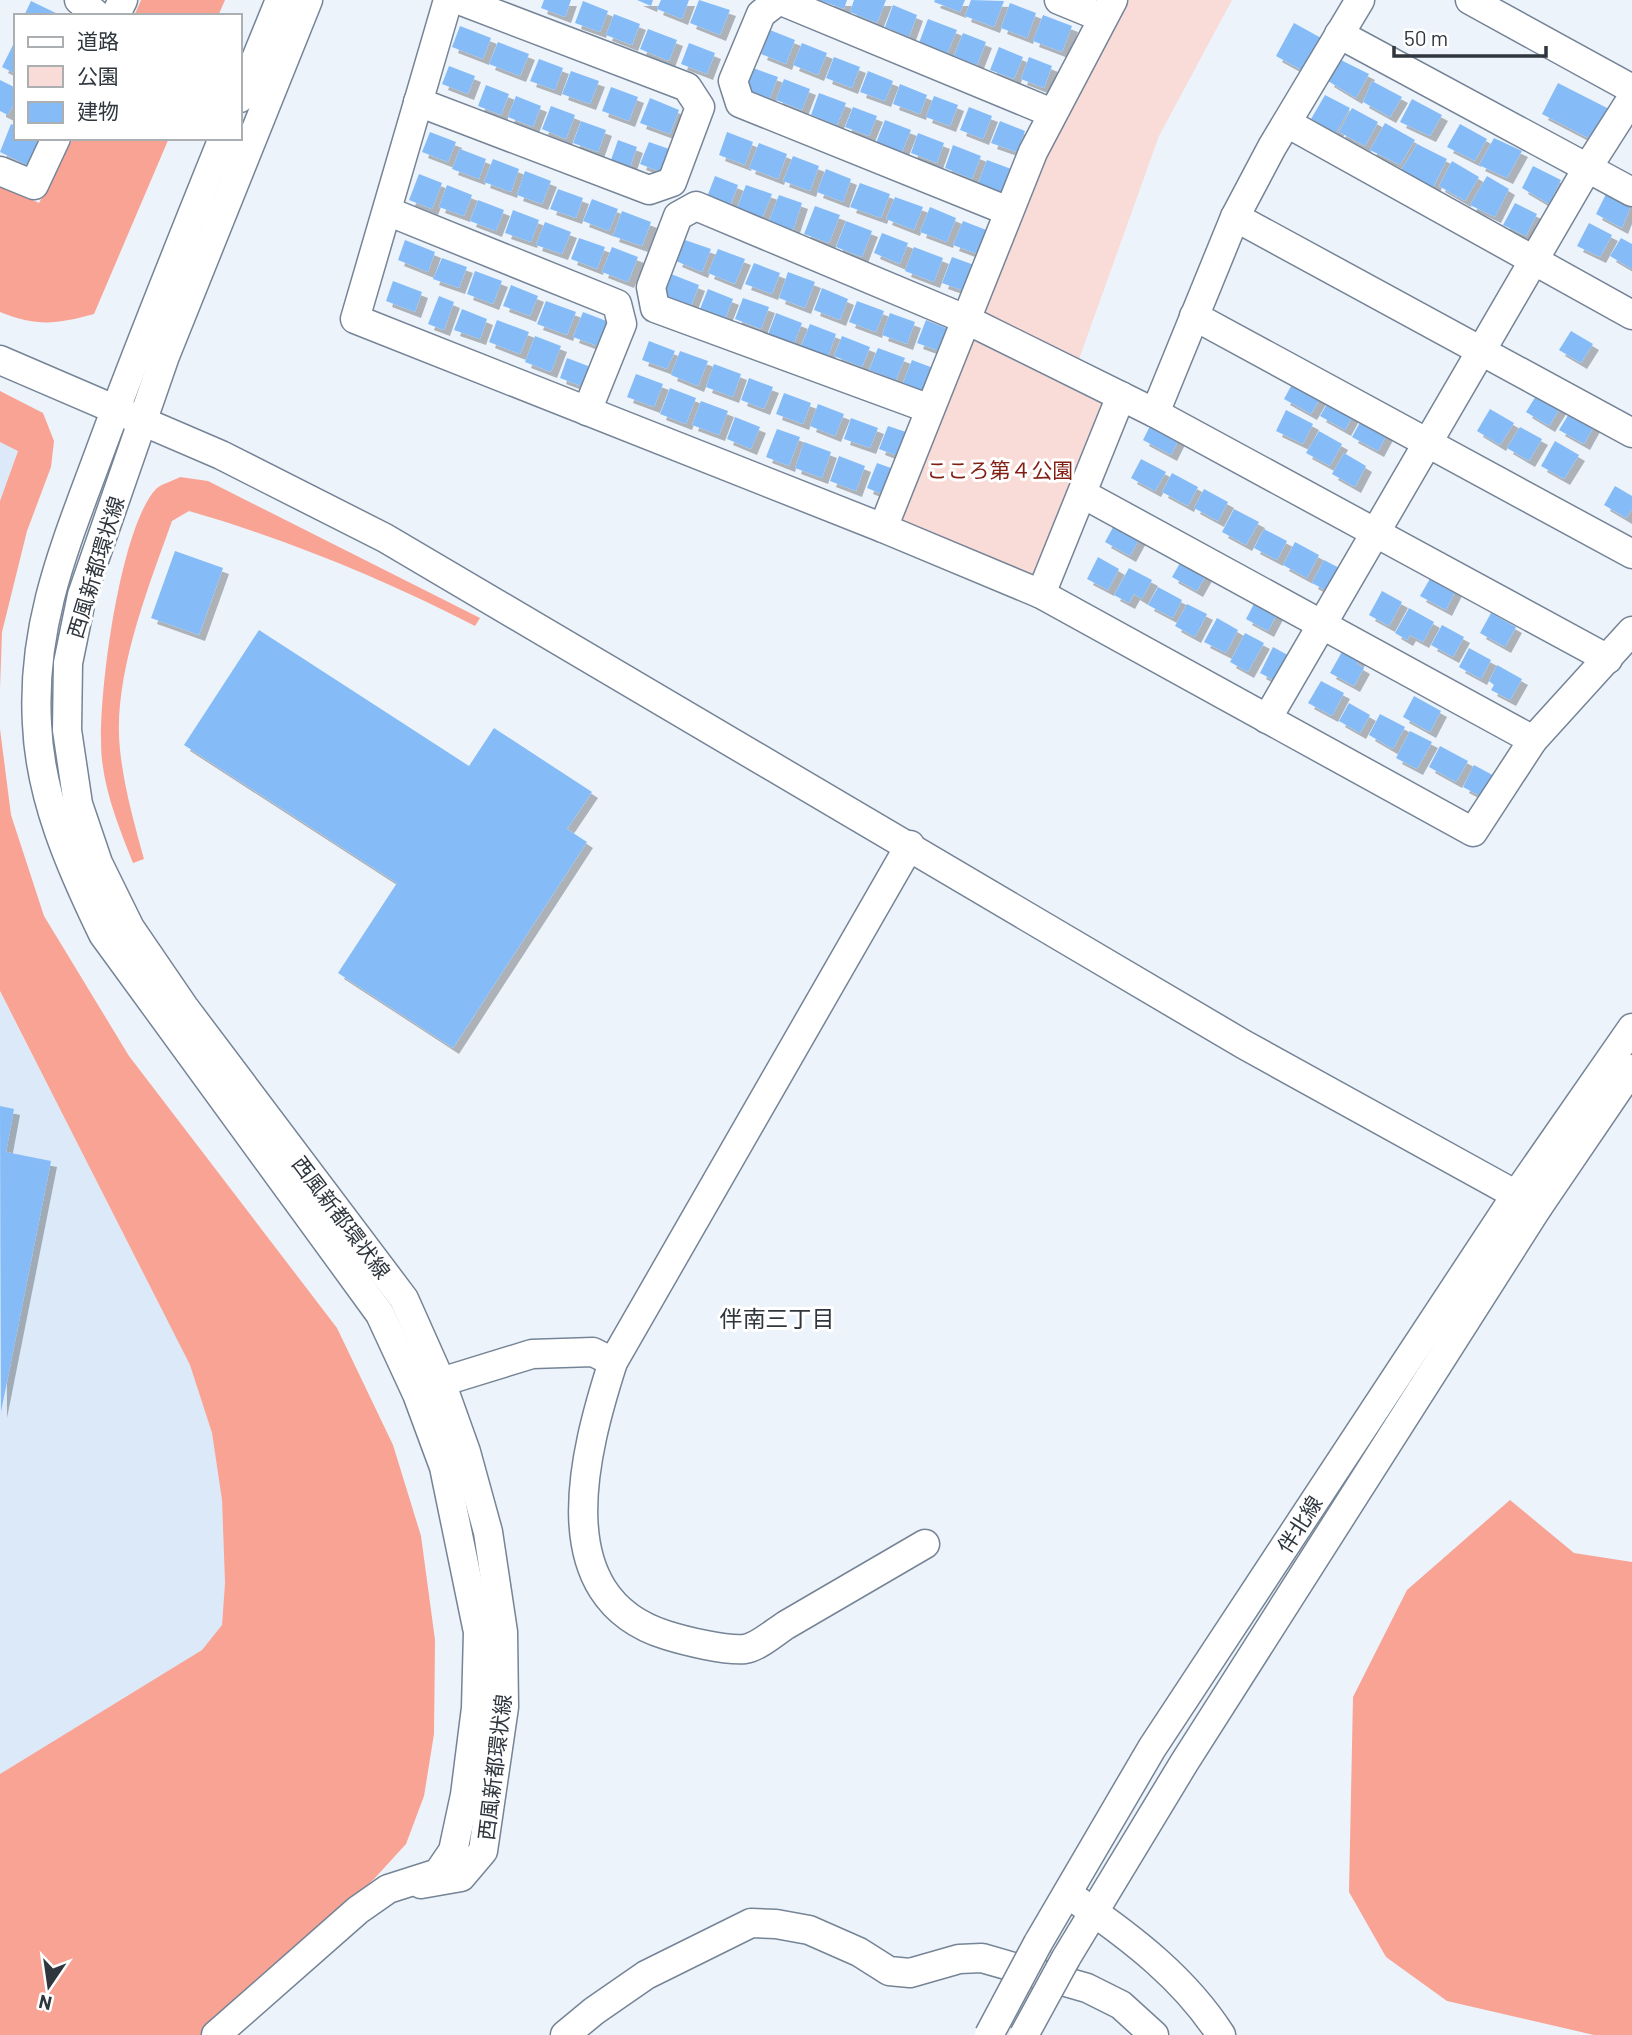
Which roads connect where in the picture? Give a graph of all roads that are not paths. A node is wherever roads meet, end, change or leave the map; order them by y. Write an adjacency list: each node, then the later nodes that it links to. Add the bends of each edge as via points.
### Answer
1 (79, 0): 10 (street)
2 (279, 0): 13 (street)
3 (308, 0): 37 (street, 西風新都環状線)
4 (448, 0): 15 (street)
5 (459, 0): 15 (street, via 687,87 700,107 672,182 649,190)
6 (1059, 0): 9 (street)
7 (1360, 0): 11 (street)
8 (1470, 0): 12 (street)
9 (1108, 9): 16 (street)
10 (96, 14)
11 (1339, 34): 17 (street); 20 (street)
12 (1632, 89)
13 (242, 93)
14 (1632, 98): 20 (street)
15 (418, 102): 23 (street)
16 (1052, 113): 24 (street); 24 (street, via 779,0 761,14 733,81 740,103)
17 (1287, 123): 25 (street); 26 (street)
18 (55, 140): 21 (street, via 34,185)
19 (222, 140): 35 (street, 西風新都環状線)
20 (1588, 167): 22 (street); 26 (street)
21 (0, 171)
22 (1632, 192)
23 (387, 211): 34 (street, via 617,304 622,324); 34 (street, via 355,320)
24 (1008, 211): 29 (street)
25 (1235, 217): 28 (street); 30 (street)
26 (1534, 261): 27 (street); 30 (street)
27 (1632, 315)
28 (1194, 316): 36 (street); 39 (street)
29 (965, 319): 32 (street); 33 (street); 33 (street, via 696,206 678,216 651,287 655,307)
30 (1482, 352): 38 (street); 39 (street)
31 (0, 360): 35 (street)
32 (1122, 396): 36 (street); 40 (street)
33 (930, 409): 41 (street)
34 (587, 411): 41 (street)
35 (115, 412): 37 (street); 57 (street, 西風新都環状線, via 50,587 37,656 37,725 48,795 72,869 103,934 380,1314 444,1467 478,1632 466,1795 453,1851 438,1873)
36 (1155, 412): 42 (street)
37 (141, 422): 50 (street, via 221,455 385,538); 55 (street, 西風新都環状線, via 82,595 68,663 67,730 78,804 98,863 130,928 404,1299)
38 (1632, 433)
39 (1429, 443): 42 (street); 43 (street)
40 (1083, 494): 44 (street); 45 (street)
41 (883, 528): 44 (street)
42 (1376, 534): 45 (street); 47 (street)
43 (1632, 554)
44 (1041, 594): 48 (street)
45 (1322, 623): 48 (street); 49 (street)
46 (1632, 631): 47 (street)
47 (1608, 659): 49 (street)
48 (1267, 719): 49 (street, via 1473,832)
49 (1533, 740)
50 (910, 845): 53 (street, via 1243,1045); 54 (street)
51 (1632, 1028): 53 (street, 伴北線)
52 (1632, 1069): 53 (street, 伴北線)
53 (1527, 1201): 58 (street, 伴北線, via 1152,1748); 59 (street, 伴北線)
54 (613, 1362): 55 (street, via 593,1352 532,1354); 56 (street, via 593,1424 582,1484 584,1542 599,1583 621,1611 648,1629 683,1641 746,1649)
55 (441, 1382): 57 (street, 西風新都環状線, via 488,1532 503,1632 504,1707 483,1851 461,1877)
56 (925, 1544)
57 (388, 1889): 60 (street)
58 (1068, 1893): 59 (street); 62 (street, 伴北線, bridge)
59 (1093, 1911): 63 (street, 伴北線, bridge); 65 (street, via 1136,1941 1201,2004)
60 (216, 2035)
61 (565, 2035): 64 (street, via 646,1975 751,1923 809,1930 889,1971 910,1973 959,1959 982,1958 1087,1987 1121,2006)
62 (989, 2035)
63 (1024, 2035)
64 (1154, 2035)
65 (1221, 2035)

